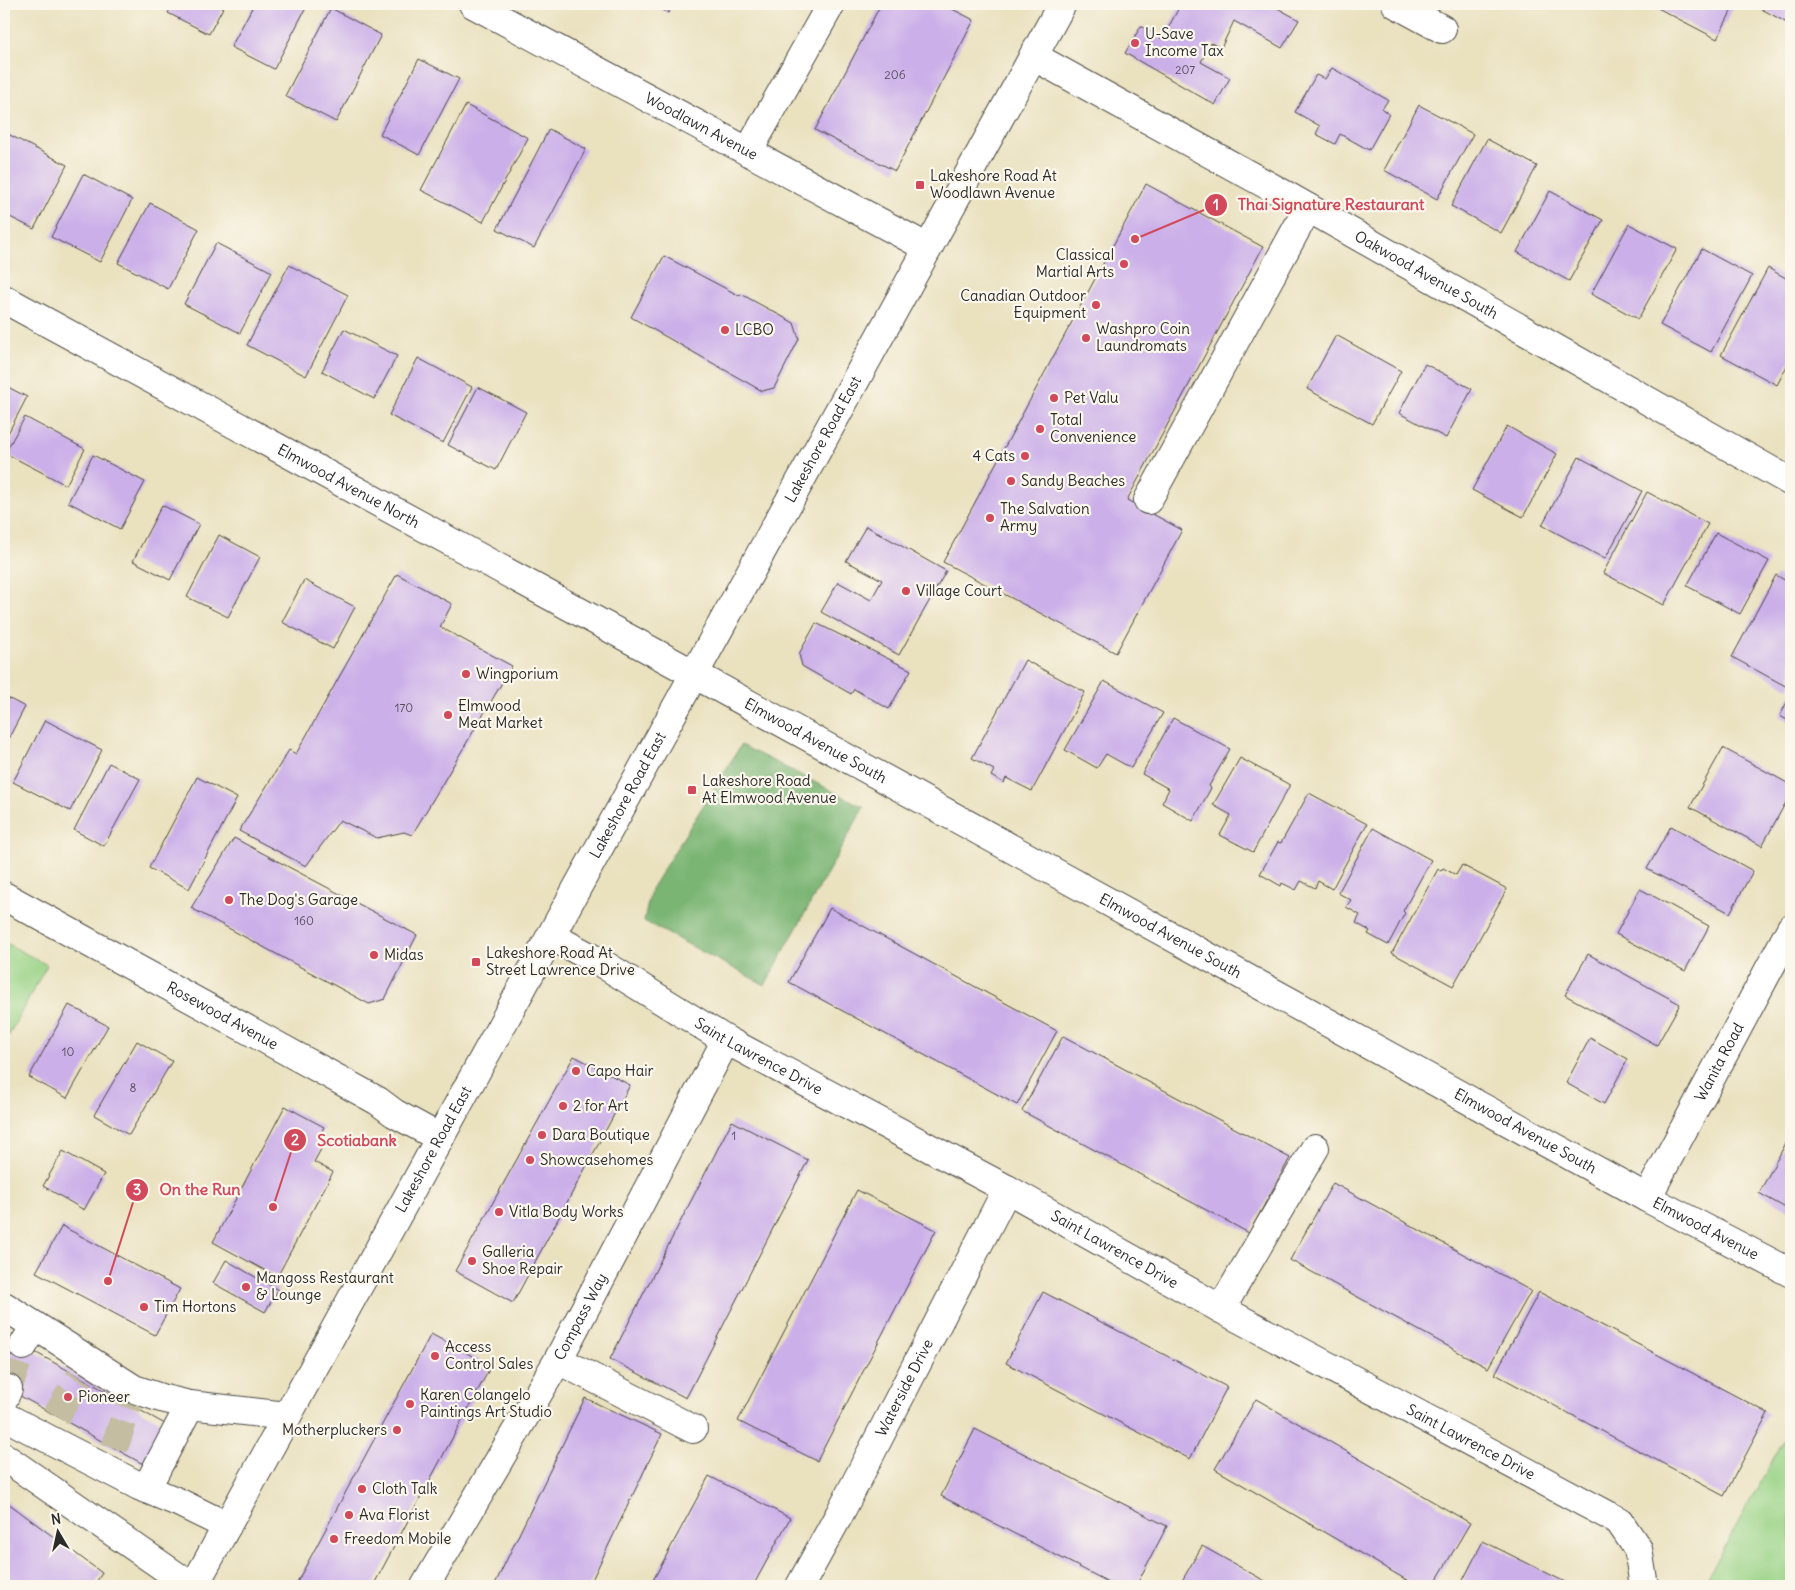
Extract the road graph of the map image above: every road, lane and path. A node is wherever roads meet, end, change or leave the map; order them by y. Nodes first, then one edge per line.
1 (473, 4) edge
2 (831, 4) edge
3 (1062, 4) edge
4 (1396, 4) edge
5 (1442, 29) dead end
6 (1033, 56) junction
7 (748, 152) junction
8 (1308, 208) junction
9 (928, 248) junction
10 (4, 299) edge
11 (1791, 482) edge
12 (1148, 500) dead end
13 (694, 674) junction
14 (4, 896) edge
15 (1791, 928) edge
16 (551, 936) junction
17 (726, 1040) junction
18 (440, 1138) junction
19 (1315, 1148) dead end
20 (1007, 1189) junction
21 (1647, 1198) junction
22 (1791, 1273) edge
23 (4, 1306) edge
24 (1221, 1309) junction
25 (558, 1360) junction
26 (190, 1405) junction
27 (4, 1416) edge
28 (287, 1416) junction
29 (693, 1428) dead end
30 (4, 1457) edge
31 (146, 1488) junction
32 (227, 1526) junction
33 (192, 1586) edge
34 (424, 1586) edge
35 (800, 1586) edge
36 (1644, 1586) edge

1 - 7 street, Woodlawn Avenue
2 - 7 street
3 - 6 street, Lakeshore Road East
4 - 5 street
6 - 8 street, Oakwood Avenue South
6 - 9 street, Lakeshore Road East
7 - 9 street, Woodlawn Avenue
8 - 11 street, Oakwood Avenue South
8 - 12 street
9 - 13 street, Lakeshore Road East
10 - 13 street, Elmwood Avenue North
13 - 16 street, Lakeshore Road East
13 - 21 street, Elmwood Avenue South
14 - 18 street, Rosewood Avenue
15 - 21 street, Wanita Road
16 - 17 street, Saint Lawrence Drive
16 - 18 street, Lakeshore Road East
17 - 20 street, Saint Lawrence Drive
17 - 25 street, Compass Way
18 - 28 street, Lakeshore Road East
19 - 24 street
20 - 24 street, Saint Lawrence Drive
20 - 35 street, Waterside Drive
21 - 22 street, Elmwood Avenue
23 - 26 street
24 - 36 street, Saint Lawrence Drive
25 - 29 street
25 - 34 street, Compass Way
26 - 28 street
26 - 31 street
27 - 31 street
28 - 32 street, Lakeshore Road East
30 - 33 street
31 - 32 street
32 - 33 street, Lakeshore Road East

